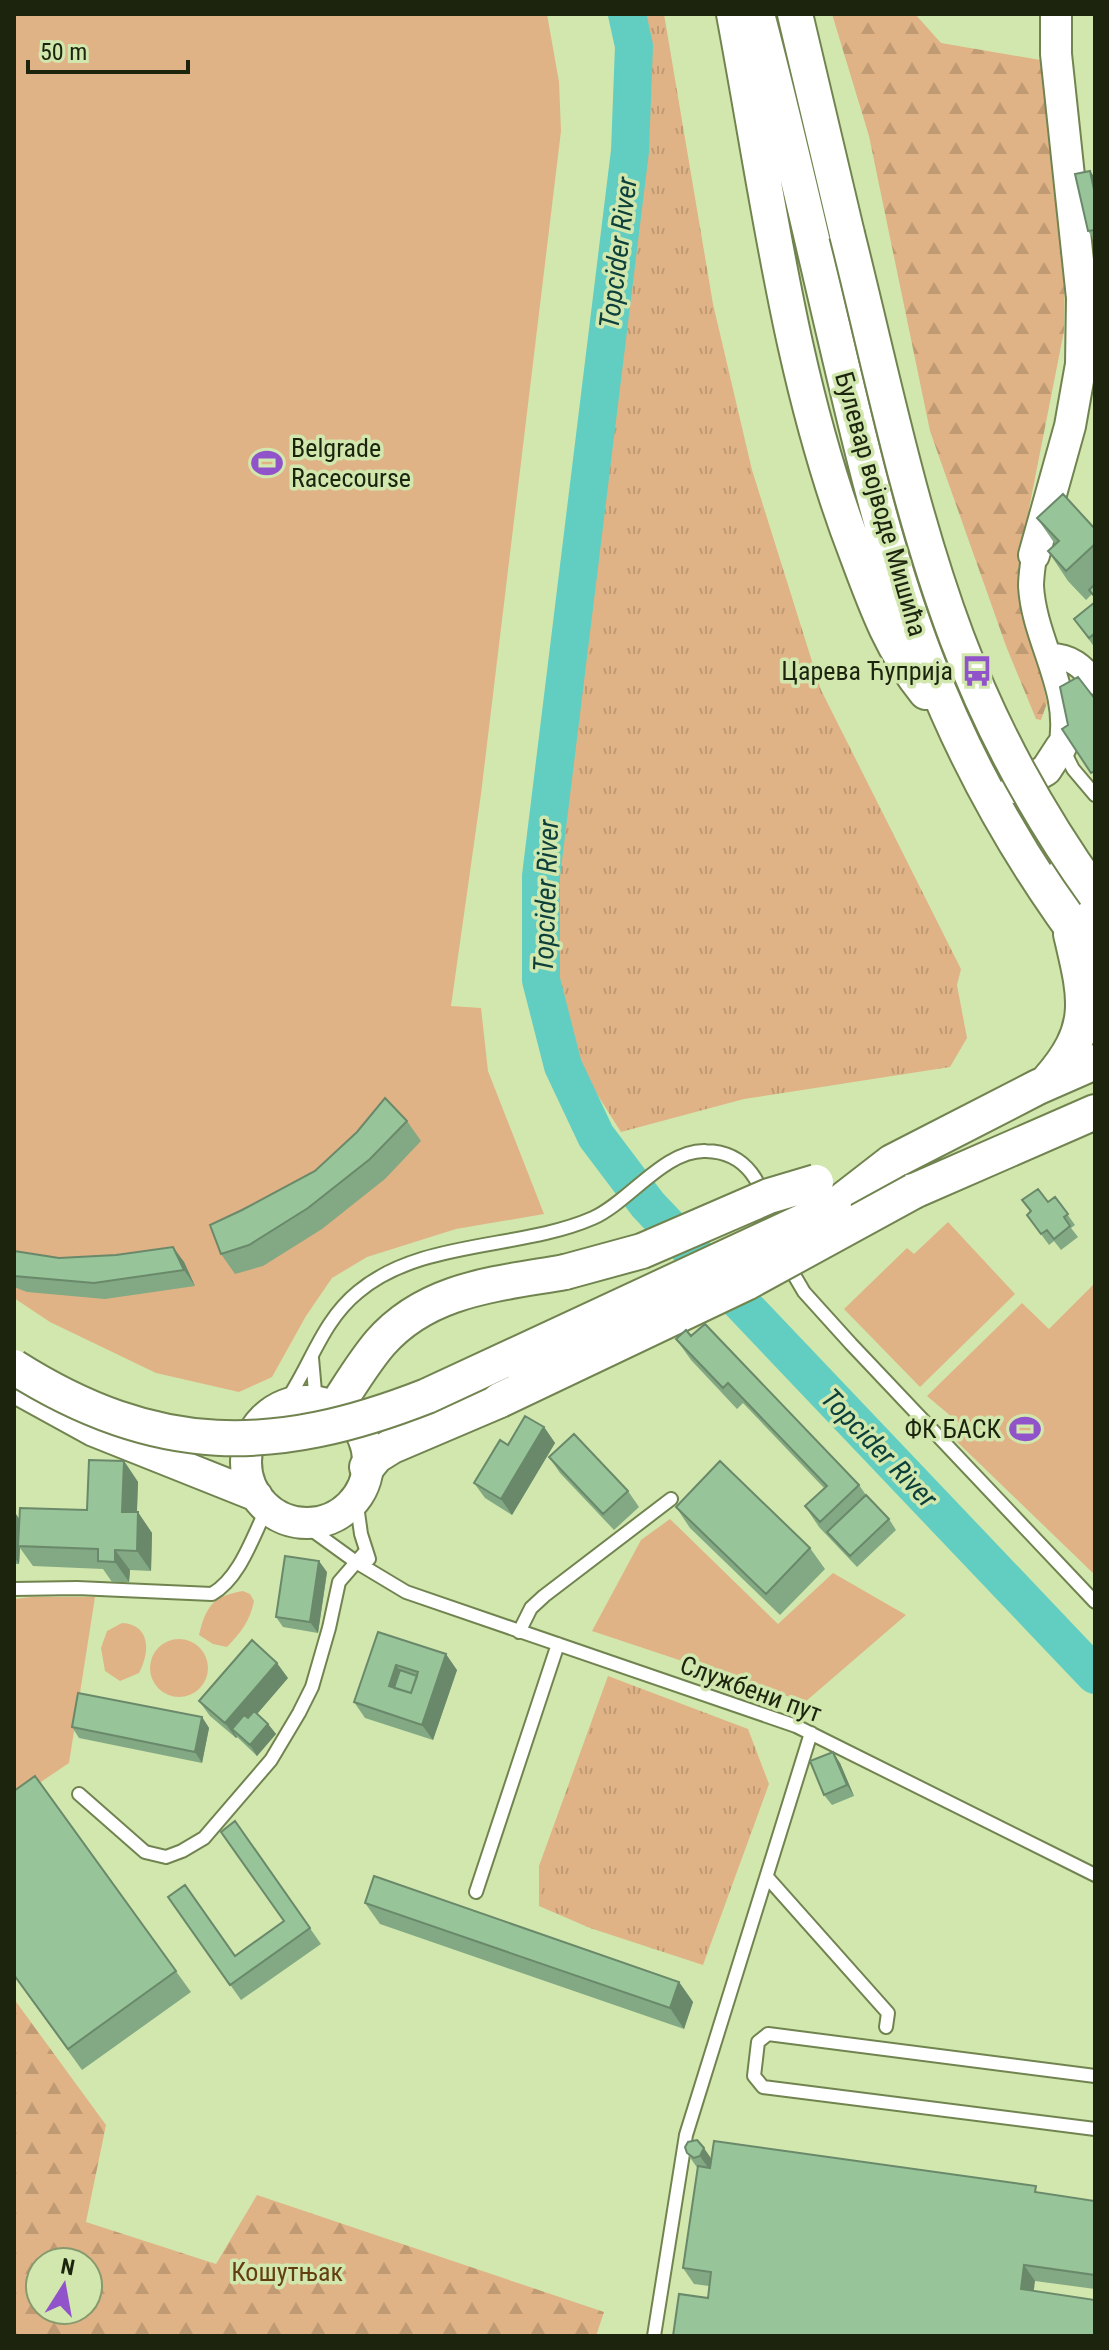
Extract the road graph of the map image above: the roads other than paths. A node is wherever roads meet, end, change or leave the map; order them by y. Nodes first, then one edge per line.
1 (734, 14) edge
2 (757, 14) edge
3 (772, 14) edge
4 (795, 14) edge
5 (1056, 14) edge
6 (1034, 555) joint
7 (1050, 656) junction
8 (1095, 682) edge
9 (954, 726) junction
10 (1061, 747) junction
11 (1007, 774) junction
12 (1095, 795) edge
13 (1095, 894) edge
14 (1082, 922) edge
15 (1095, 959) edge
16 (1095, 1062) edge
17 (1047, 1082) junction
18 (1095, 1112) edge
19 (892, 1162) junction
20 (914, 1191) junction
21 (834, 1207) junction
22 (312, 1354) junction
23 (14, 1367) edge
24 (14, 1387) edge
25 (326, 1406) junction
26 (282, 1407) junction
27 (253, 1435) junction
28 (137, 1449) junction
29 (362, 1483) junction
30 (671, 1499) dead end
31 (262, 1502) junction
32 (302, 1523) junction
33 (365, 1552) junction
34 (356, 1562) junction
35 (378, 1576) junction
36 (14, 1589) edge
37 (1095, 1602) edge
38 (519, 1632) junction
39 (558, 1644) junction
40 (811, 1733) junction
41 (79, 1794) dead end
42 (1095, 1875) edge
43 (767, 1877) junction
44 (476, 1892) dead end
45 (886, 2027) dead end
46 (1095, 2076) edge
47 (1095, 2129) edge
48 (654, 2336) edge

1 - 9 main road
2 - 9 main road, Булевар војводе Мишића
3 - 11 main road
4 - 13 main road, Булевар војводе Мишића, bridge
5 - 6 street
6 - 7 street
7 - 8 street
7 - 10 street
9 - 14 main road, Булевар војводе Мишића
10 - 11 street
10 - 12 lane
11 - 14 main road
14 - 15 main road, Булевар војводе Мишића
14 - 17 main road
16 - 17 main road
17 - 19 main road
18 - 20 main road
19 - 21 main road
19 - 25 main road, bridge
20 - 21 main road, bridge
20 - 29 main road, bridge
21 - 23 main road, bridge
22 - 25 lane
22 - 26 lane
22 - 37 lane
24 - 28 street
25 - 26 street
25 - 29 street
26 - 27 street
27 - 28 street
27 - 31 street
28 - 31 street
29 - 32 street
29 - 33 lane
30 - 38 lane
31 - 32 street
31 - 36 lane
32 - 34 lane, Службени пут
33 - 34 lane
33 - 35 lane
34 - 35 lane, Службени пут
34 - 41 lane
35 - 38 lane, Службени пут
38 - 39 lane, Службени пут
39 - 40 lane, Службени пут
39 - 44 lane
40 - 42 lane, Службени пут
40 - 43 lane
43 - 45 lane
43 - 48 lane
46 - 47 lane

